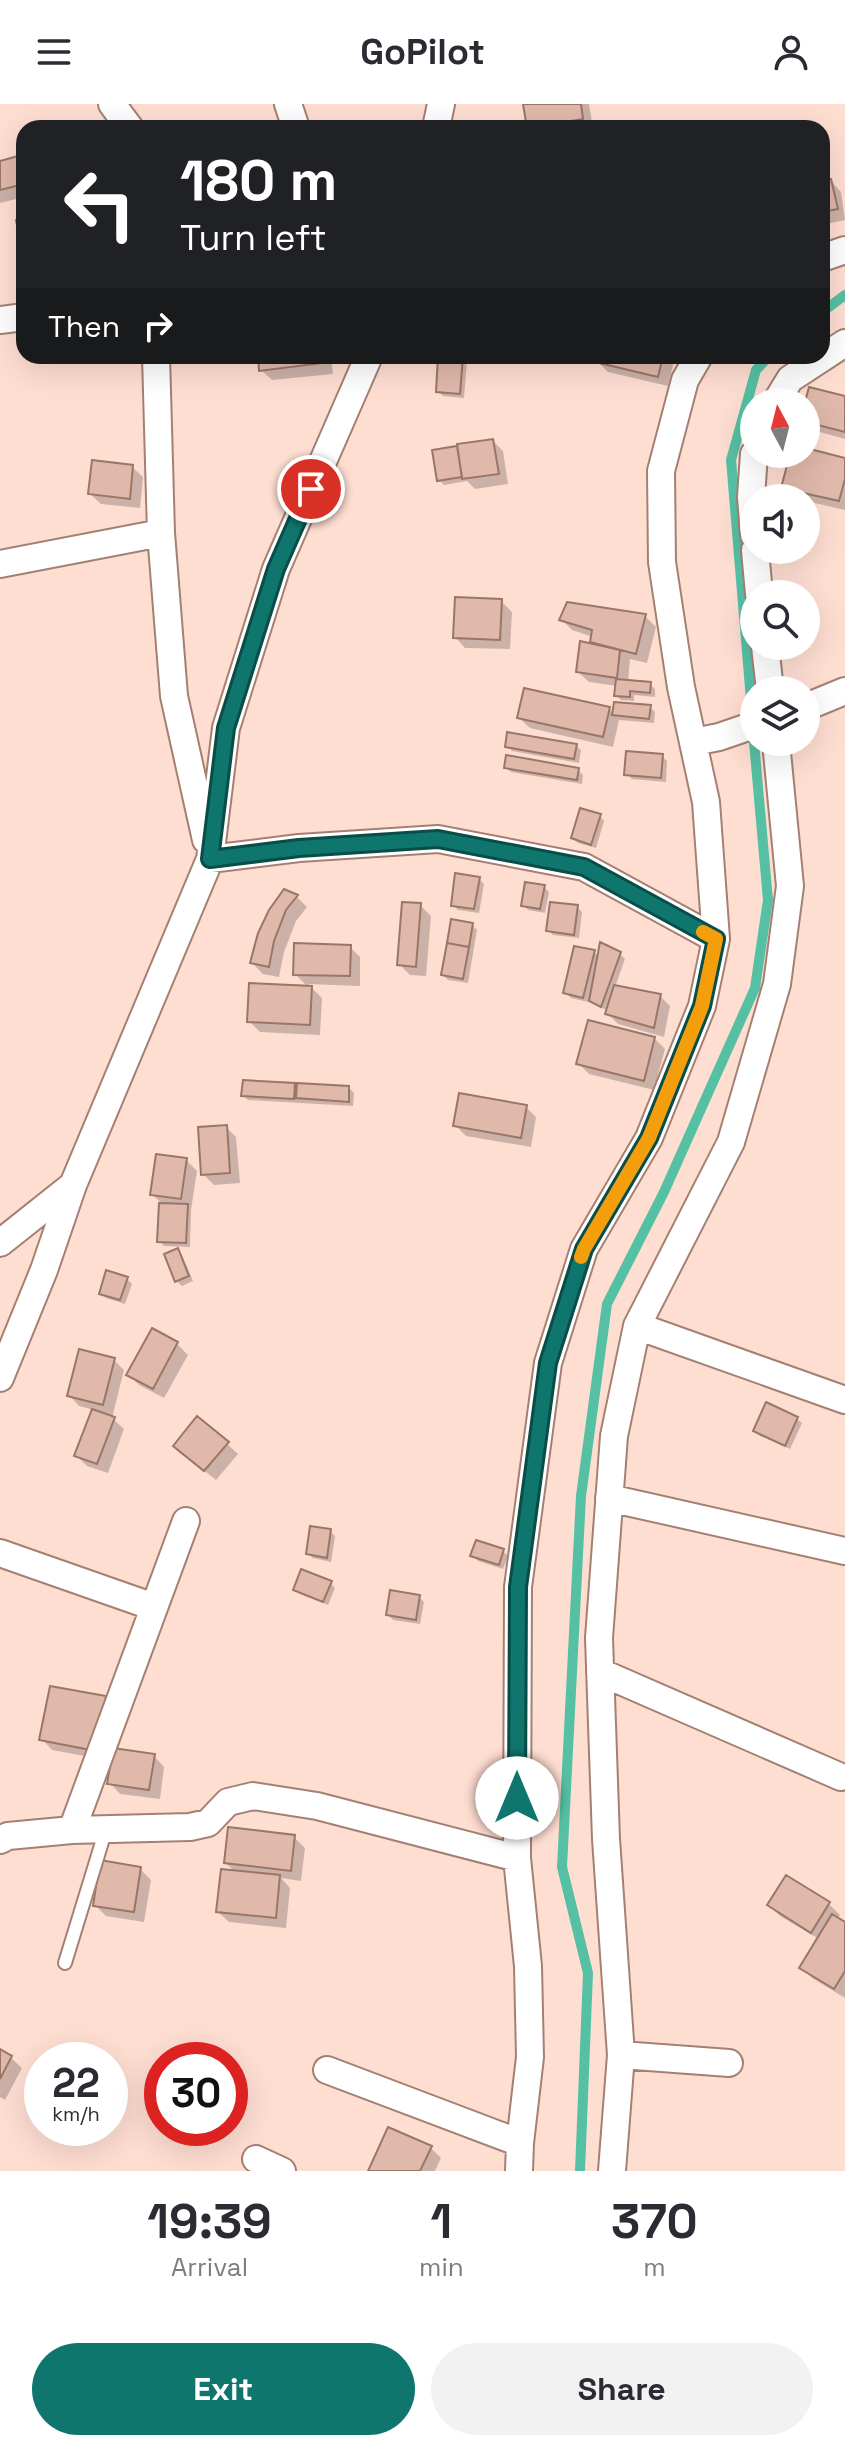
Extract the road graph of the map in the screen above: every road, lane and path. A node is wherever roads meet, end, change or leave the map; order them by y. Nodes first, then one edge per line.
1 (156, 364) edge
2 (366, 364) edge
3 (694, 364) edge
4 (813, 364) edge
5 (785, 388) edge
6 (161, 533) junction
7 (0, 564) edge
8 (845, 691) edge
9 (820, 701) edge
10 (740, 729) edge
11 (706, 739) junction
12 (777, 756) edge
13 (210, 859) junction
14 (716, 939) junction
15 (73, 1185) junction
16 (0, 1243) edge
17 (637, 1326) junction
18 (0, 1378) edge
19 (845, 1400) edge
20 (609, 1498) junction
21 (186, 1521) dead end
22 (845, 1551) edge
23 (0, 1553) edge
24 (154, 1607) junction
25 (600, 1672) junction
26 (841, 1777) dead end
27 (106, 1829) junction
28 (72, 1830) junction
29 (0, 1840) edge
30 (517, 1858) junction
31 (65, 1963) dead end
32 (621, 2055) junction
33 (729, 2063) dead end
34 (327, 2070) dead end
35 (520, 2143) junction
36 (256, 2159) dead end
37 (282, 2171) edge
38 (519, 2171) edge
39 (612, 2171) edge

1 - 6 street
2 - 13 street
3 - 11 street
4 - 5 street
6 - 7 street
6 - 13 street
8 - 9 street
10 - 11 street
11 - 14 street
12 - 17 street
13 - 14 street
13 - 15 street
14 - 30 street
15 - 16 street
15 - 18 street
17 - 19 street
17 - 20 street
20 - 22 street
20 - 25 street
21 - 24 street
23 - 24 street
24 - 28 street
25 - 26 street
25 - 32 street
27 - 28 street
27 - 30 street
27 - 31 lane
28 - 29 street
30 - 35 street
32 - 33 street
32 - 39 street
34 - 35 street
35 - 38 street
36 - 37 street

